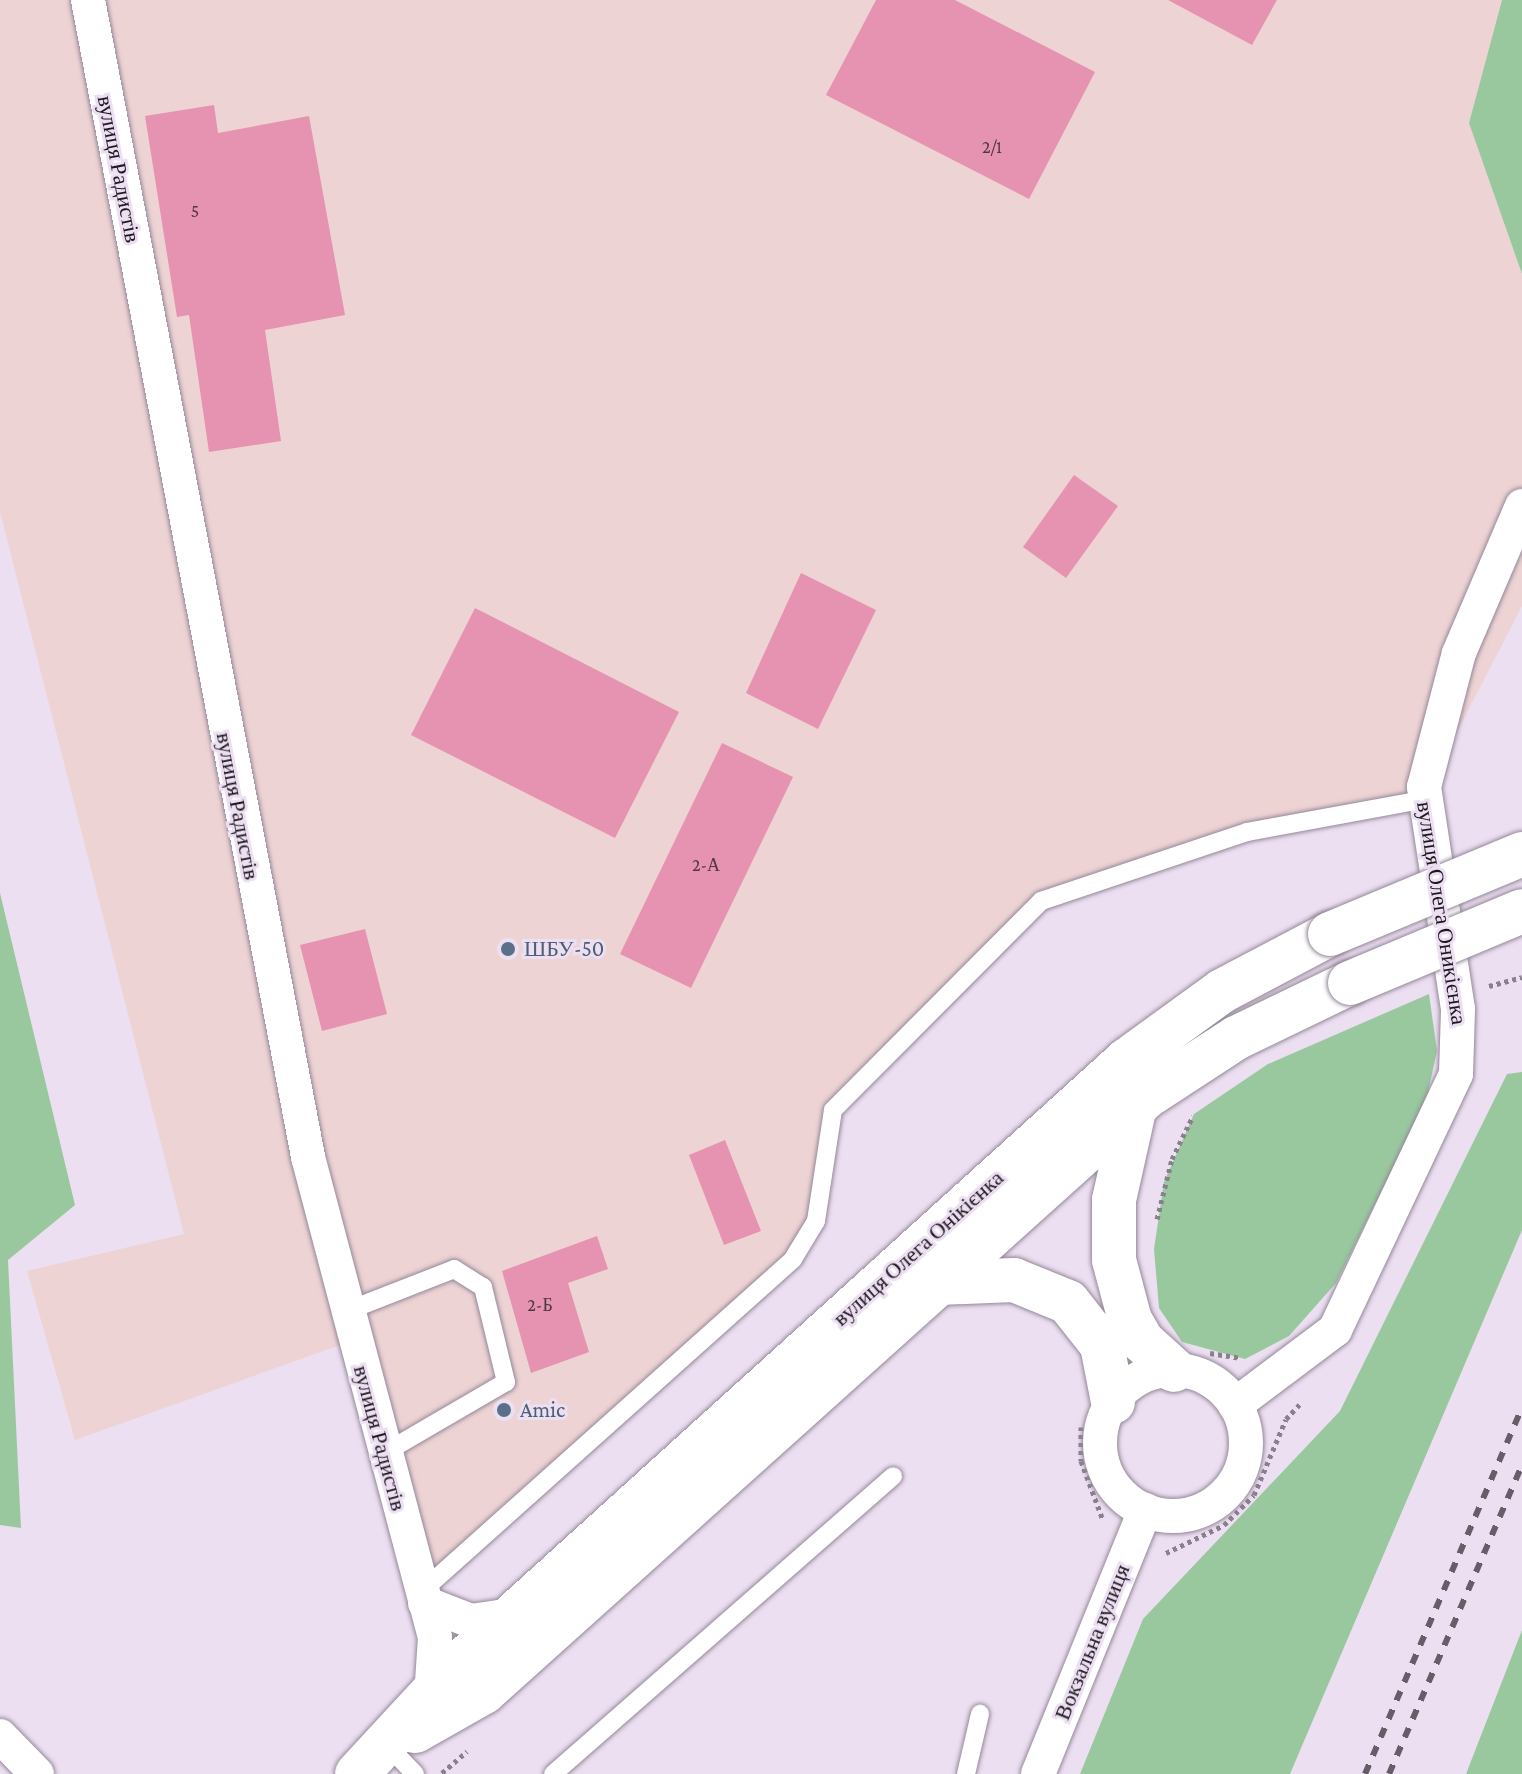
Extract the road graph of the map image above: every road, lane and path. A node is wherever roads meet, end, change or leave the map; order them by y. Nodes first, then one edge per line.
1 (88, 0) edge
2 (1522, 506) edge
3 (1422, 800) junction
4 (1522, 854) edge
5 (1522, 911) edge
6 (1522, 977) edge
7 (1482, 988) dead end
8 (1203, 1103) dead end
9 (1135, 1106) junction
10 (1155, 1235) dead end
11 (938, 1283) junction
12 (347, 1311) junction
13 (1245, 1359) dead end
14 (1186, 1360) junction
15 (1113, 1402) junction
16 (1235, 1405) junction
17 (384, 1453) junction
18 (893, 1476) dead end
19 (1145, 1510) junction
20 (423, 1598) junction
21 (512, 1615) junction
22 (431, 1697) junction
23 (980, 1714) dead end
24 (0, 1736) edge
25 (387, 1765) edge
26 (37, 1774) edge
27 (553, 1774) edge
28 (966, 1774) edge
29 (1038, 1774) edge

1 - 12 street, вулиця Радистів
2 - 3 street, вулиця Олега Оникієнка
3 - 16 street, вулиця Олега Оникієнка
3 - 20 lane
4 - 21 main road, вулиця Олега Онікієнка, bridge
5 - 9 main road, вулиця Олега Онікієнка, bridge
6 - 7 path
8 - 10 path
9 - 11 main road, вулиця Олега Онікієнка
9 - 14 main road
11 - 15 main road
11 - 25 main road, вулиця Олега Онікієнка
12 - 17 street, вулиця Радистів
12 - 17 lane
13 - 14 path
14 - 15 street
14 - 16 street
15 - 19 street
16 - 19 street
17 - 20 street, вулиця Радистів
18 - 27 lane
19 - 29 street, Вокзальна вулиця
20 - 21 street
20 - 22 street, вулиця Радистів
21 - 22 main road, вулиця Олега Онікієнка
22 - 25 main road, вулиця Олега Онікієнка
23 - 28 lane
24 - 26 street

